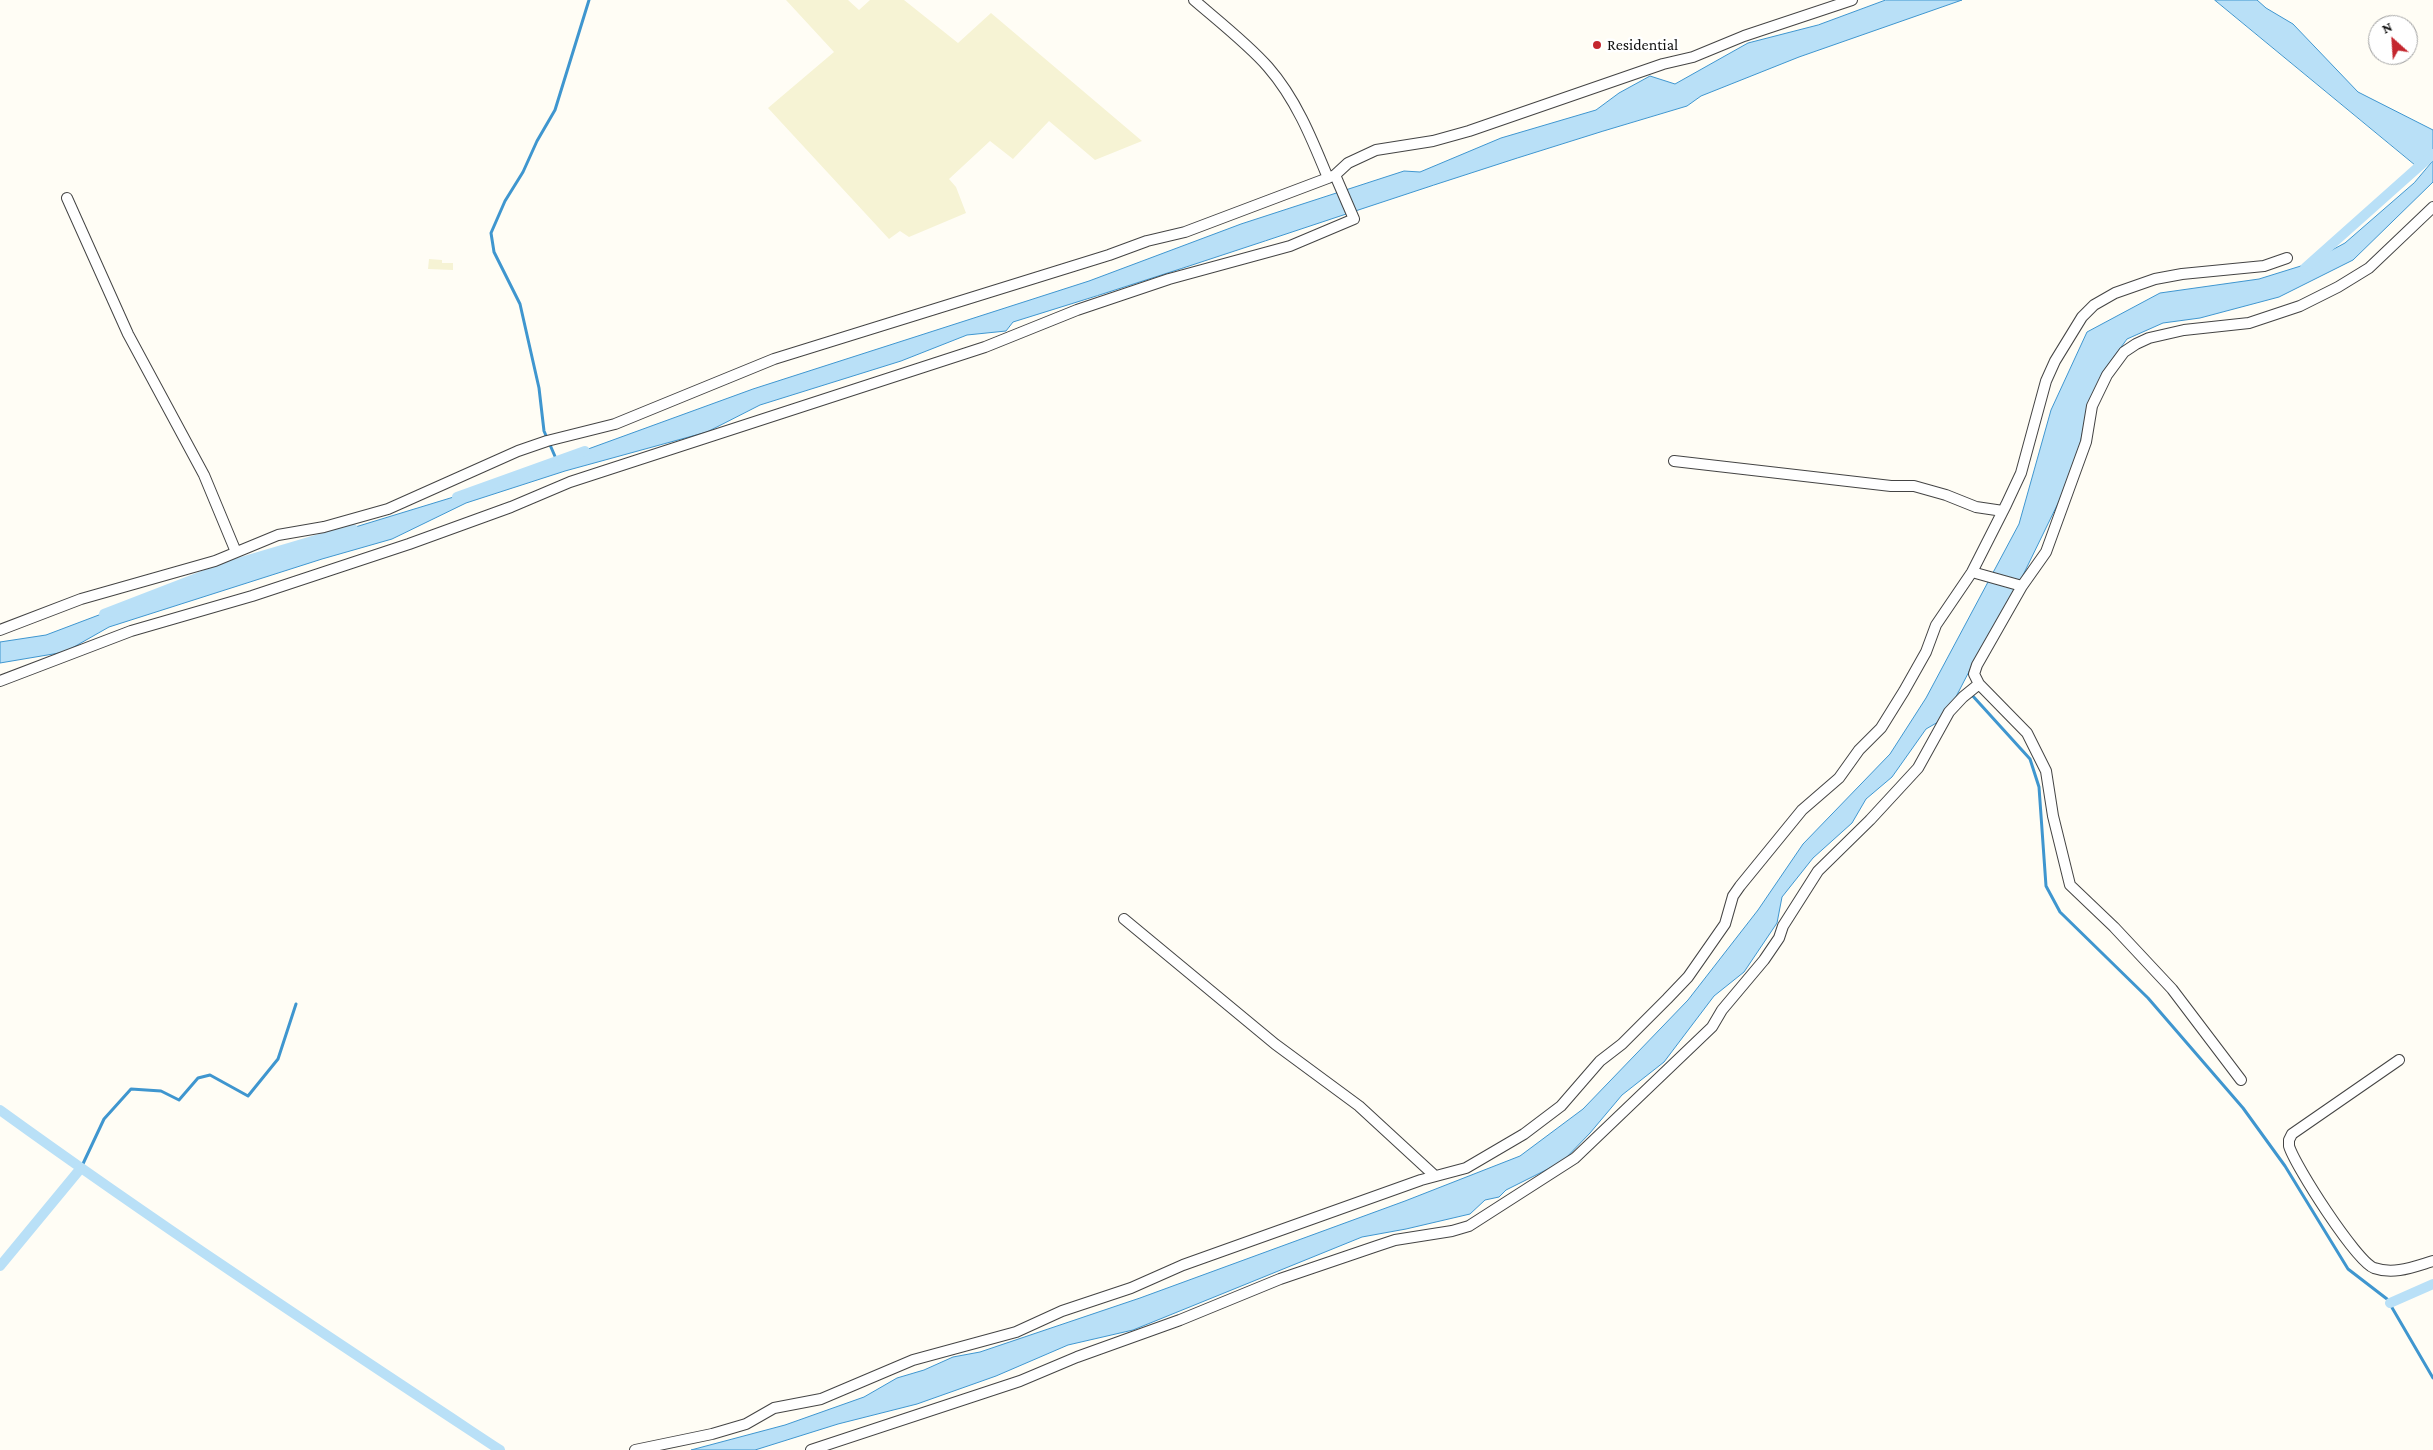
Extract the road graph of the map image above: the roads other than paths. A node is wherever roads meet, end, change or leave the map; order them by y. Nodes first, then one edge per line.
1 (1194, 0) edge
2 (1852, 0) edge
3 (1334, 179) junction
4 (67, 198) dead end
5 (2433, 206) edge
6 (2288, 258) dead end
7 (1674, 461) dead end
8 (2001, 514) junction
9 (236, 552) junction
10 (1972, 572) junction
11 (2022, 586) junction
12 (0, 630) edge
13 (0, 681) edge
14 (1978, 685) junction
15 (1124, 919) dead end
16 (2399, 1060) dead end
17 (2242, 1080) dead end
18 (1435, 1176) junction
19 (2433, 1261) edge
20 (635, 1450) edge
21 (810, 1450) edge

1 - 3 street
2 - 3 street
3 - 9 street
3 - 13 street
4 - 9 street
5 - 11 street
6 - 8 street
7 - 8 street
8 - 10 street
9 - 12 street
10 - 11 street
10 - 18 street
11 - 14 street
14 - 17 street
14 - 21 street
15 - 18 street
16 - 19 street
18 - 20 street

